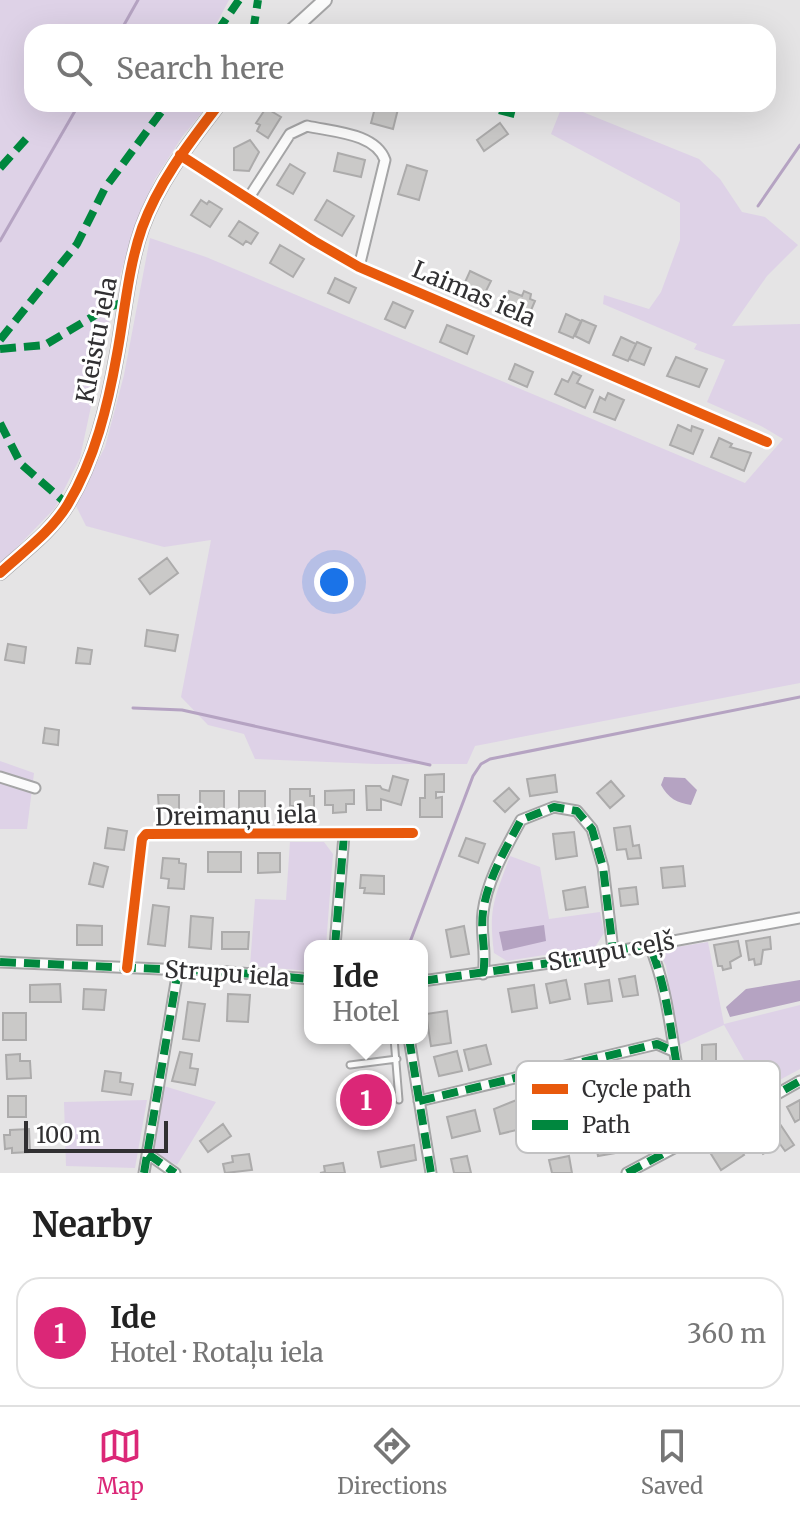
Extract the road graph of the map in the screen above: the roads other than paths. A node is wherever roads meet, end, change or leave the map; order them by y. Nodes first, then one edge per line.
1 (325, 0) edge
2 (299, 24) edge
3 (213, 112) edge
4 (180, 155) junction
5 (248, 199) junction
6 (359, 267) junction
7 (767, 442) dead end
8 (0, 573) edge
9 (0, 777) edge
10 (35, 788) dead end
11 (413, 833) dead end
12 (344, 835) junction
13 (800, 918) edge
14 (335, 940) edge
15 (649, 944) junction
16 (613, 950) junction
17 (0, 962) edge
18 (127, 968) junction
19 (178, 970) junction
20 (483, 974) junction
21 (304, 979) edge
22 (428, 980) edge
23 (395, 1044) edge
24 (410, 1044) edge
25 (673, 1051) junction
26 (397, 1058) junction
27 (586, 1061) edge
28 (676, 1061) edge
29 (350, 1065) dead end
30 (516, 1078) edge
31 (800, 1081) edge
32 (780, 1092) edge
33 (399, 1100) dead end
34 (419, 1101) junction
35 (665, 1153) edge
36 (148, 1154) junction
37 (144, 1173) edge
38 (175, 1173) edge
39 (431, 1173) edge
40 (627, 1173) edge

1 - 2 street
3 - 4 street, Kleistu iela
4 - 5 street, Laimas iela
4 - 8 street, Kleistu iela
5 - 6 street, Laimas iela
5 - 6 street
6 - 7 street, Laimas iela
9 - 10 street
11 - 12 street, Dreimaņu iela
12 - 14 street, Dreimaņu iela
12 - 18 street, Dreimaņu iela
13 - 15 street, Strupu ceļš
15 - 16 street, Strupu ceļš
15 - 25 street
16 - 20 street, Strupu ceļš
16 - 20 street
17 - 18 street, Strupu iela
18 - 19 street, Strupu iela
19 - 21 street, Strupu iela
19 - 36 street
20 - 22 street, Strupu ceļš
23 - 26 lane
24 - 34 street
25 - 27 street
25 - 28 street
26 - 29 lane
26 - 33 lane
30 - 34 street
31 - 32 street
34 - 39 street
35 - 40 street
36 - 37 street
36 - 38 street

